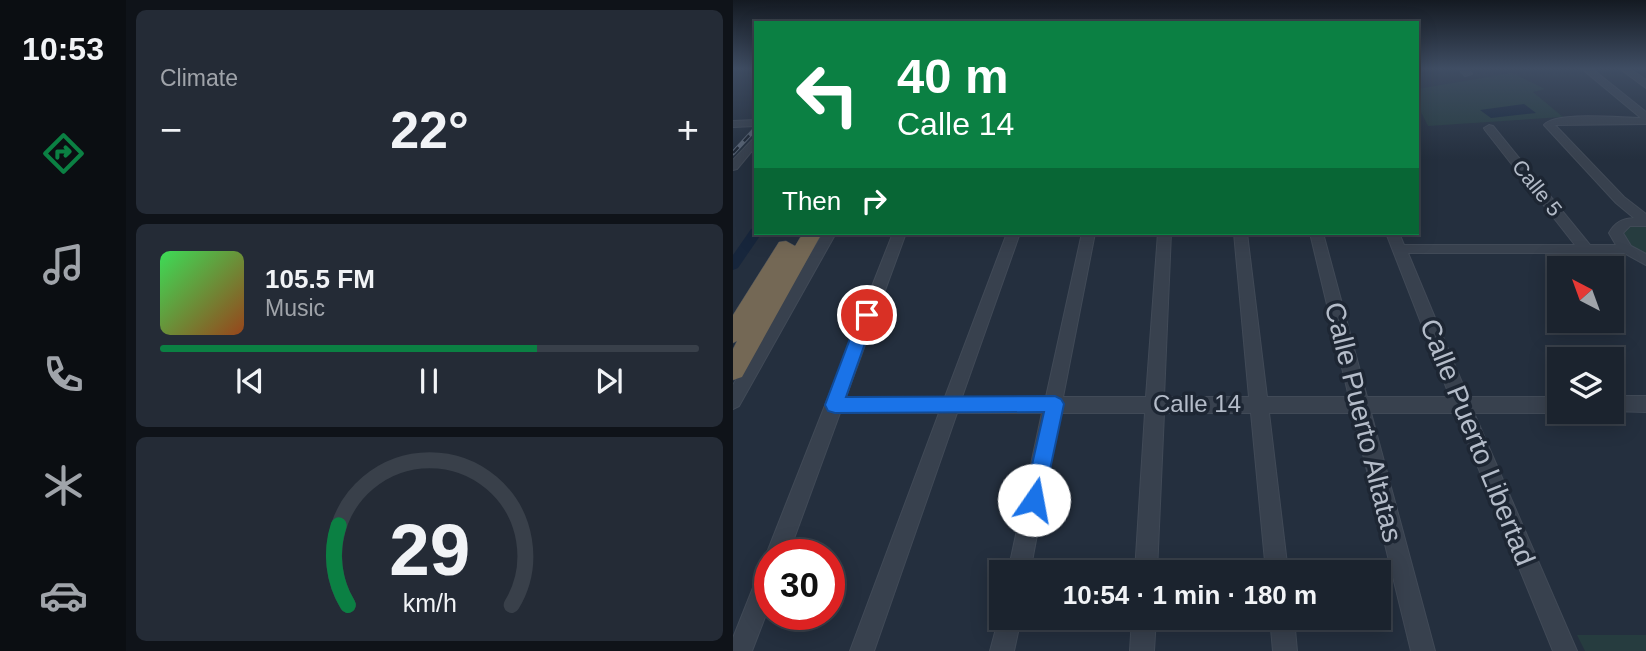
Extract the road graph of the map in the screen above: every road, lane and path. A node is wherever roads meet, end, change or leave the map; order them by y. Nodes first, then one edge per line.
1 (1621, 98) edge
2 (1646, 119) edge
3 (754, 123) edge
4 (733, 124) edge
5 (1489, 128) dead end
6 (754, 141) edge
7 (733, 167) edge
8 (1641, 222) edge
9 (794, 235) edge
10 (811, 235) edge
11 (828, 235) edge
12 (898, 235) edge
13 (1012, 235) edge
14 (1088, 235) edge
15 (1164, 235) edge
16 (1240, 235) edge
17 (1316, 235) edge
18 (1397, 241) edge
19 (1585, 248) junction
20 (1626, 248) junction
21 (1646, 260) edge
22 (733, 334) edge
23 (733, 370) edge
24 (733, 401) edge
25 (952, 404) junction
26 (1055, 404) junction
27 (1154, 404) junction
28 (1259, 404) junction
29 (1358, 404) junction
30 (1624, 404) edge
31 (1646, 404) edge
32 (835, 405) junction
33 (1462, 405) junction
34 (1547, 405) edge
35 (783, 539) edge
36 (1022, 560) edge
37 (1147, 560) edge
38 (1276, 560) edge
39 (754, 615) edge
40 (1006, 630) edge
41 (1143, 630) edge
42 (1283, 630) edge
43 (740, 651) edge
44 (862, 651) edge
45 (1002, 651) edge
46 (1142, 651) edge
47 (1285, 651) edge
48 (1423, 651) edge
49 (1565, 651) edge

1 - 2 street
2 - 8 street
3 - 4 street
5 - 19 street, Calle 5
6 - 7 street
8 - 20 street
9 - 22 highway
10 - 23 highway
11 - 24 street
12 - 32 street
13 - 25 street
14 - 26 street
15 - 27 street
16 - 28 street
17 - 29 street, Calle Puerto Altatas
18 - 19 street
18 - 33 street, Calle Puerto Libertad
19 - 20 street
20 - 21 street
25 - 26 street, Calle 14
25 - 32 street, Calle 14
25 - 44 street
26 - 27 street, Calle 14
26 - 36 street
27 - 28 street, Calle 14
27 - 37 street
28 - 29 street, Calle 14
28 - 38 street
29 - 33 street, Calle 14
29 - 48 street, Calle Puerto Altatas
30 - 31 street
32 - 35 street
33 - 34 street, Calle 14
33 - 49 street, Calle Puerto Libertad
39 - 43 street
40 - 45 street
41 - 46 street
42 - 47 street

